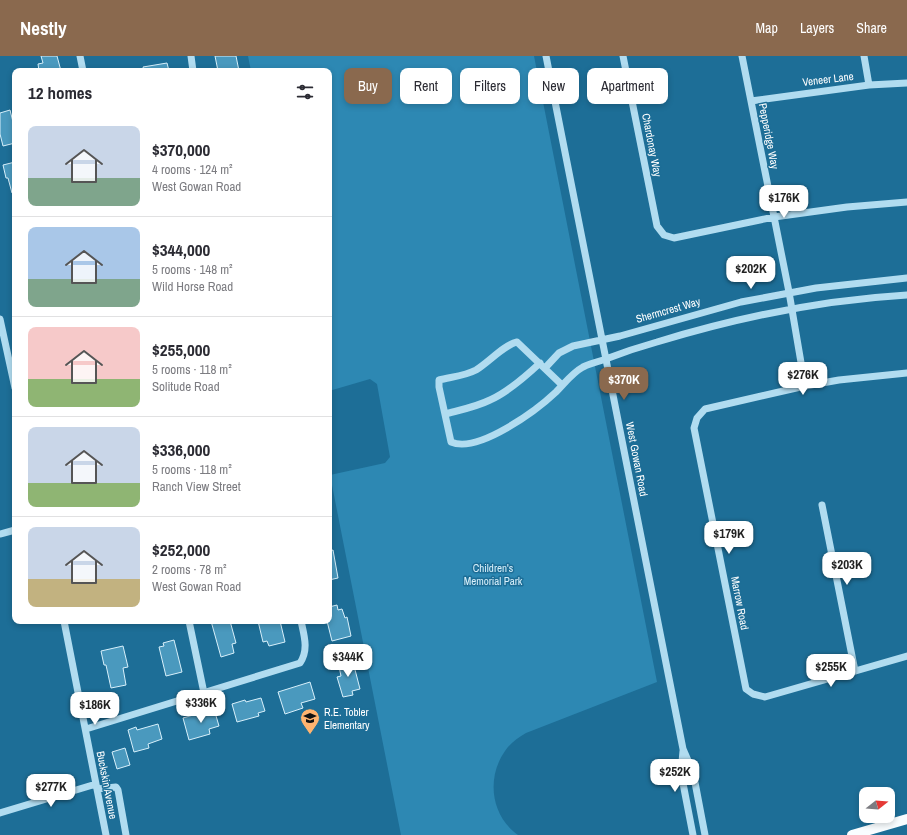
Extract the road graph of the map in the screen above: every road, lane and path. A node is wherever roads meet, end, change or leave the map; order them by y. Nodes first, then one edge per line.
1 (80, 56) edge
2 (190, 56) edge
3 (546, 56) edge
4 (623, 56) edge
5 (742, 56) edge
6 (864, 56) edge
7 (82, 68) edge
8 (192, 68) edge
9 (907, 83) edge
10 (869, 85) junction
11 (751, 100) junction
12 (907, 202) edge
13 (774, 217) junction
14 (907, 278) edge
15 (789, 292) junction
16 (907, 295) edge
17 (792, 309) junction
18 (0, 318) edge
19 (602, 340) junction
20 (605, 359) junction
21 (542, 366) junction
22 (907, 373) edge
23 (12, 374) edge
24 (562, 385) junction
25 (805, 386) junction
26 (445, 414) junction
27 (822, 504) dead end
28 (12, 531) edge
29 (0, 534) edge
30 (65, 624) edge
31 (190, 624) edge
32 (302, 624) edge
33 (907, 656) edge
34 (855, 671) junction
35 (204, 693) junction
36 (86, 728) junction
37 (683, 749) junction
38 (96, 787) junction
39 (0, 813) edge
40 (907, 819) edge
41 (106, 835) edge
42 (126, 835) edge
43 (693, 835) edge
44 (705, 835) edge
45 (852, 835) edge

1 - 7 street
2 - 8 street
3 - 19 street, West Gowan Road
4 - 13 street, Chardonay Way
5 - 11 street, Pepperidge Way
6 - 10 street
9 - 10 street, Veneer Lane
10 - 11 street, Veneer Lane
11 - 13 street, Pepperidge Way
12 - 13 street
13 - 15 street, Pepperidge Way
14 - 15 street, Shermcrest Way
15 - 17 street, Pepperidge Way
15 - 19 street, Shermcrest Way
16 - 17 street
17 - 20 street
17 - 25 street, Pepperidge Way
18 - 23 street
19 - 20 street, West Gowan Road
19 - 21 street, Shermcrest Way
20 - 24 street
20 - 37 street, West Gowan Road
21 - 24 street
21 - 26 street, Shermcrest Way
21 - 26 street
22 - 25 street
24 - 26 street
25 - 34 street, Marrow Road
27 - 34 street
28 - 29 street
30 - 36 street, Buckskin Avenue
31 - 35 street
32 - 35 street
33 - 34 street
35 - 36 street
36 - 38 street, Buckskin Avenue
37 - 43 street, West Gowan Road
37 - 44 street, West Gowan Road
38 - 39 street
38 - 41 street, Buckskin Avenue
38 - 42 street
40 - 45 main road

